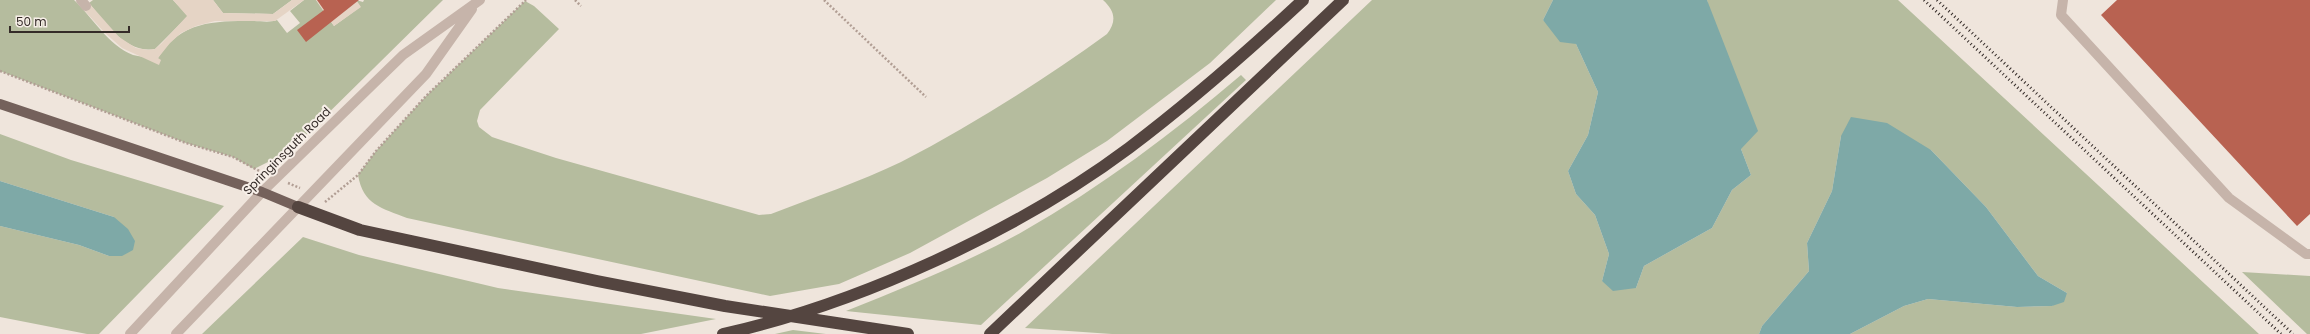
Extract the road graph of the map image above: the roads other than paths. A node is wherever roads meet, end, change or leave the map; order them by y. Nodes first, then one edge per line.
1 (1303, 0) edge
2 (1343, 0) edge
3 (2063, 0) edge
4 (478, 1) edge
5 (0, 104) edge
6 (262, 192) junction
7 (298, 207) junction
8 (2310, 254) edge
9 (130, 334) edge
10 (176, 334) edge
11 (723, 334) edge
12 (908, 334) edge
13 (990, 334) edge

1 - 11 highway
2 - 13 highway
3 - 8 street
4 - 6 street, Springinsguth Road
4 - 7 street, Springinsguth Road
5 - 6 main road
6 - 7 main road
6 - 9 street, Springinsguth Road
7 - 10 street, Springinsguth Road
7 - 12 highway

